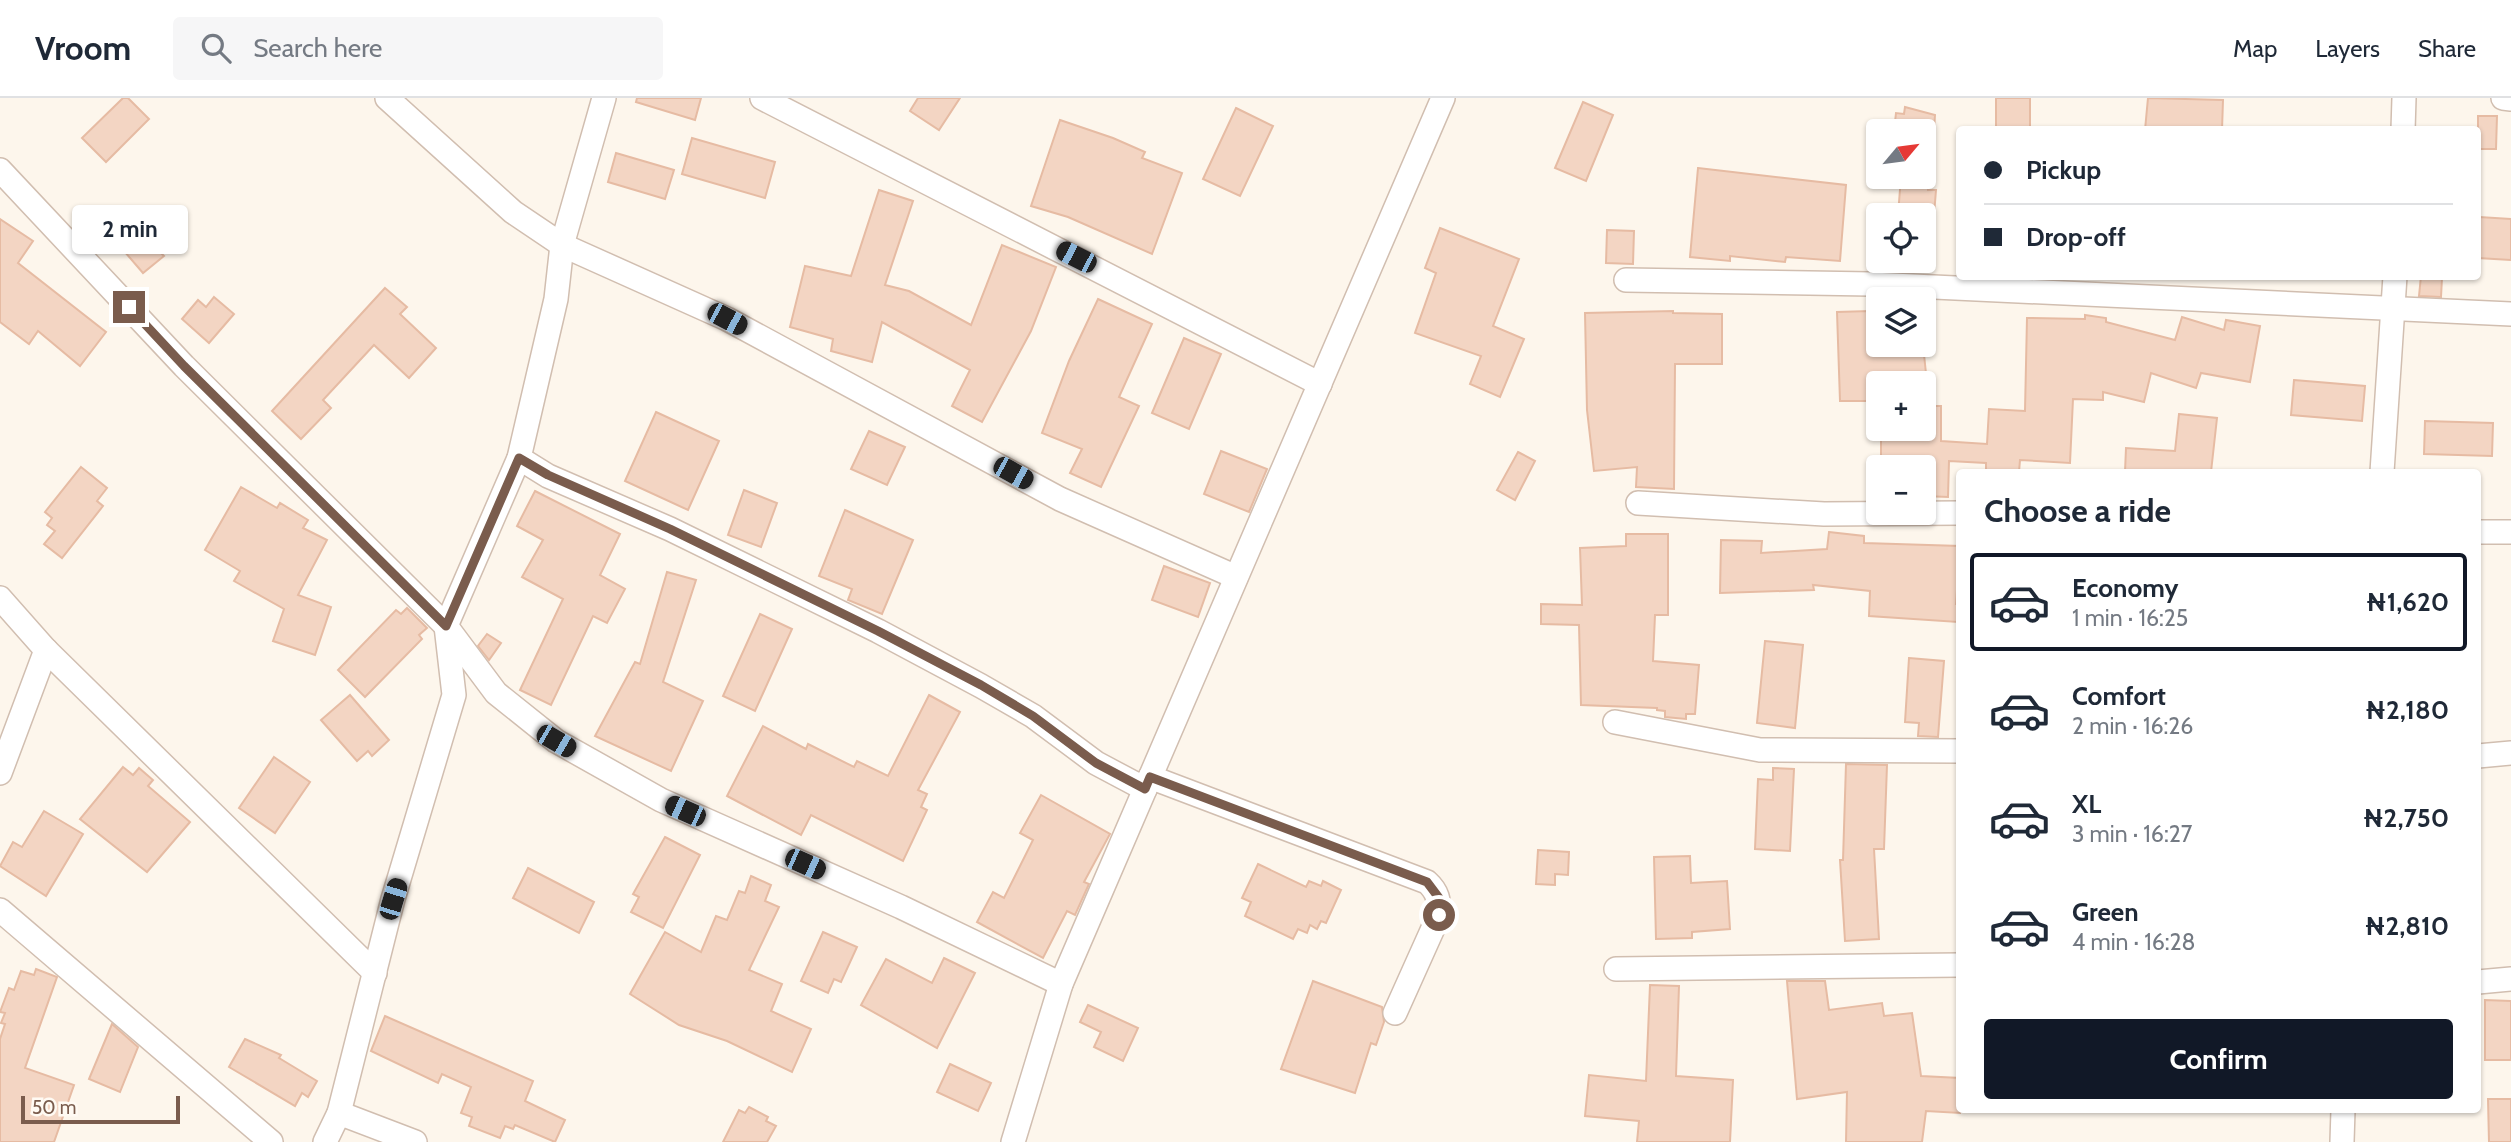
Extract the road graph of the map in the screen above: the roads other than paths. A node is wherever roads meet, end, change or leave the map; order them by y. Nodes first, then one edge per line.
1 (387, 98) edge
2 (604, 98) edge
3 (762, 98) edge
4 (1443, 98) edge
5 (2404, 98) edge
6 (2503, 98) edge
7 (2511, 99) edge
8 (2403, 126) edge
9 (0, 170) edge
10 (562, 246) junction
11 (2395, 280) edge
12 (1626, 281) dead end
13 (2394, 310) junction
14 (2511, 314) edge
15 (1320, 384) junction
16 (519, 458) junction
17 (2382, 469) edge
18 (1638, 503) dead end
19 (1956, 513) edge
20 (2511, 531) edge
21 (2481, 533) edge
22 (1236, 577) junction
23 (0, 598) edge
24 (446, 626) junction
25 (46, 650) junction
26 (1615, 722) dead end
27 (1956, 751) edge
28 (2511, 753) edge
29 (2481, 756) edge
30 (0, 773) edge
31 (1147, 783) junction
32 (0, 910) edge
33 (1956, 965) edge
34 (1616, 969) dead end
35 (375, 973) junction
36 (2511, 979) edge
37 (2481, 982) edge
38 (1061, 984) junction
39 (1395, 1013) dead end
40 (339, 1113) junction
41 (2343, 1113) edge
42 (271, 1142) edge
43 (325, 1142) edge
44 (415, 1142) edge
45 (1013, 1142) edge
46 (2342, 1142) edge

1 - 10 street
2 - 10 street
3 - 15 street
4 - 15 street
5 - 8 street
6 - 7 street
9 - 24 street
10 - 16 street
10 - 22 street
11 - 13 street
12 - 13 street
13 - 14 street
13 - 17 street
15 - 22 street
16 - 24 street
16 - 31 street
18 - 19 street
20 - 21 street
22 - 31 street
23 - 25 street
24 - 35 street
24 - 38 street
25 - 30 street
25 - 35 street
26 - 27 street
28 - 29 street
31 - 38 street
31 - 39 street
32 - 42 street
33 - 34 street
35 - 40 street
36 - 37 street
38 - 45 street
40 - 43 street
40 - 44 street
41 - 46 street

